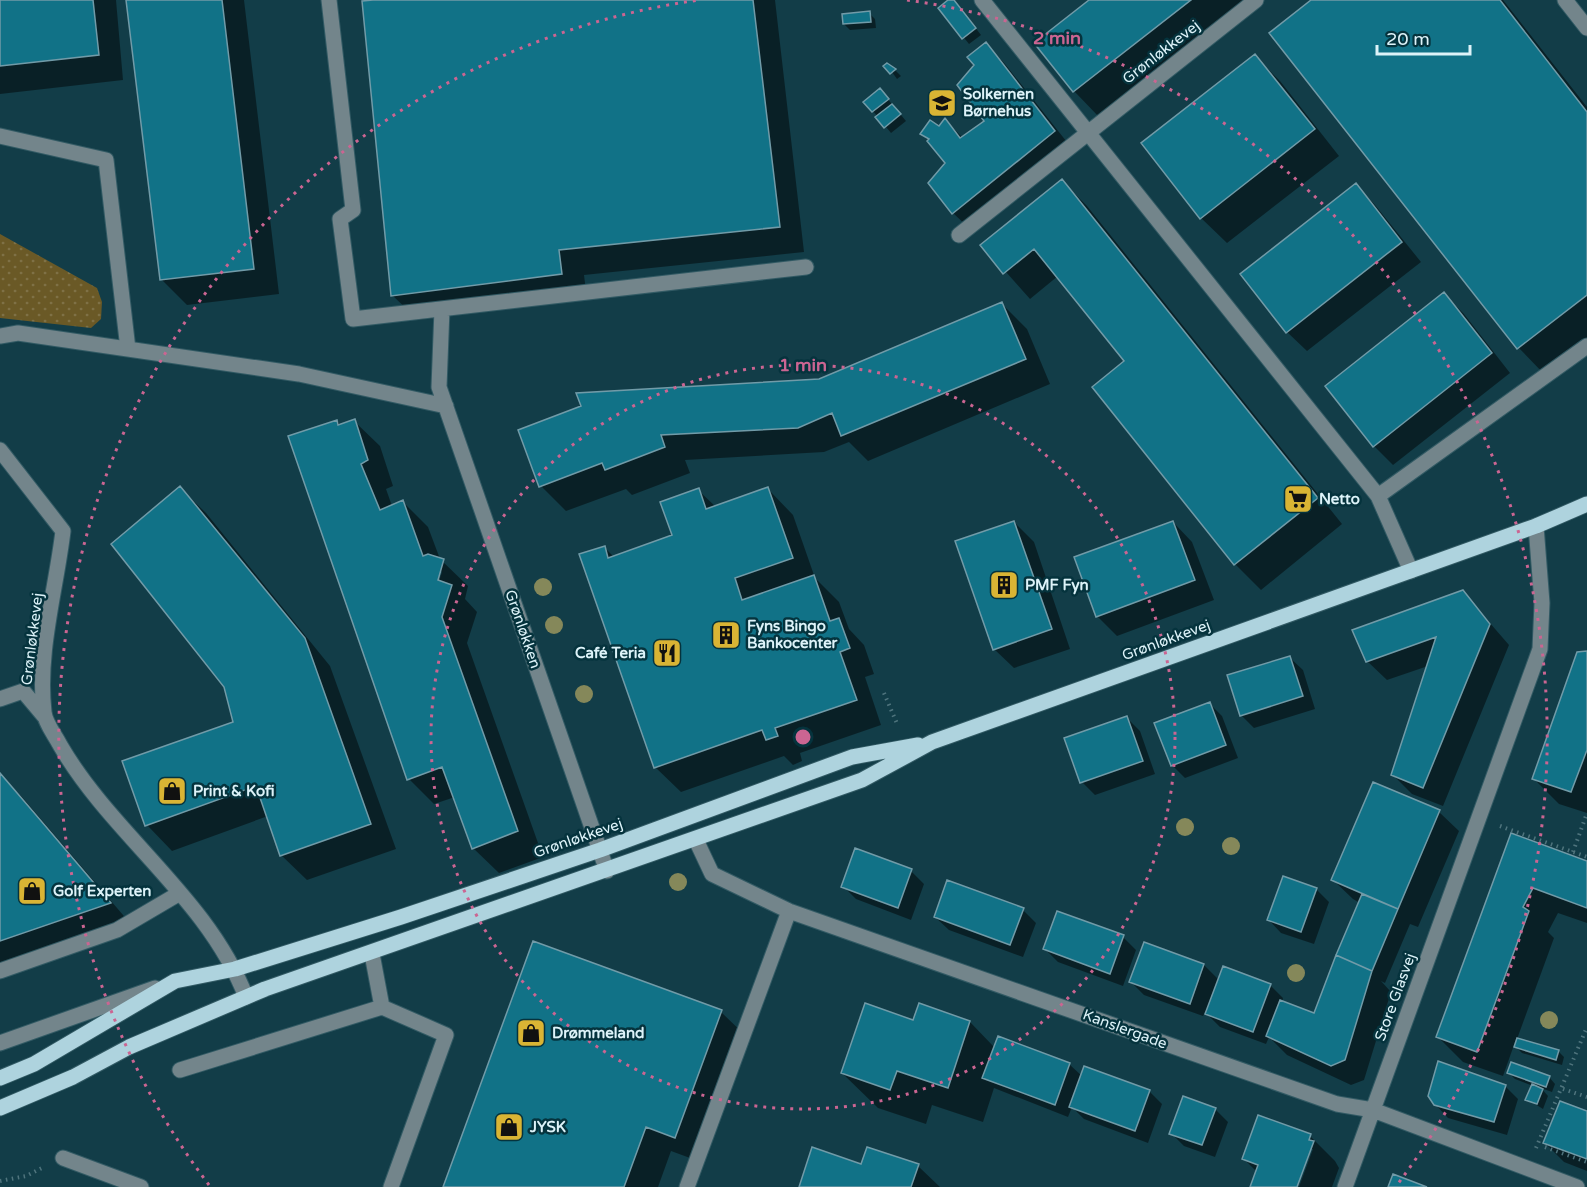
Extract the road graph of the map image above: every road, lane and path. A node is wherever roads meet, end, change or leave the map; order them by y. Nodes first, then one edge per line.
1 (329, 0) edge
2 (982, 0) edge
3 (1256, 0) edge
4 (1565, 0) edge
5 (1587, 28) edge
6 (1088, 133) junction
7 (0, 136) edge
8 (959, 235) dead end
9 (806, 267) dead end
10 (442, 309) junction
11 (0, 336) edge
12 (1587, 346) edge
13 (128, 349) junction
14 (446, 406) junction
15 (0, 450) edge
16 (1378, 496) junction
17 (1587, 504) edge
18 (1536, 526) junction
19 (1411, 571) junction
20 (884, 693) dead end
21 (0, 699) edge
22 (44, 716) junction
23 (932, 742) junction
24 (906, 747) junction
25 (1587, 813) edge
26 (1480, 819) junction
27 (696, 840) junction
28 (600, 850) junction
29 (1573, 852) junction
30 (1587, 857) edge
31 (607, 871) junction
32 (180, 893) junction
33 (789, 911) junction
34 (372, 954) junction
35 (235, 969) junction
36 (0, 971) edge
37 (175, 981) junction
38 (246, 997) junction
39 (381, 1007) junction
40 (1587, 1027) edge
41 (0, 1043) edge
42 (180, 1070) dead end
43 (0, 1077) edge
44 (1563, 1089) junction
45 (1587, 1098) edge
46 (0, 1108) edge
47 (1373, 1110) junction
48 (1538, 1144) junction
49 (63, 1158) joint
50 (1587, 1162) edge
51 (1528, 1169) junction
52 (0, 1181) edge
53 (141, 1187) edge
54 (391, 1187) edge
55 (687, 1187) edge
56 (1345, 1187) edge
57 (1577, 1187) edge

1 - 10 street
2 - 6 street
3 - 6 street, Grønløkkevej
4 - 5 street
6 - 8 street, Grønløkkevej
6 - 16 street
7 - 13 street
9 - 10 street
10 - 14 street, Grønløkken
11 - 13 street
12 - 16 street
13 - 14 street
14 - 28 street, Grønløkken
15 - 22 street, Grønløkkevej
16 - 19 street
17 - 18 main road
18 - 19 main road, Grønløkkevej
18 - 26 street, Store Glasvej
19 - 23 main road, Grønløkkevej
20 - 24 path
21 - 22 street
22 - 32 street, Grønløkkevej
23 - 24 main road, Grønløkkevej
23 - 27 main road, Grønløkkevej
24 - 28 main road, Grønløkkevej
25 - 29 path
26 - 29 path
26 - 47 street, Store Glasvej
27 - 31 main road, Grønløkkevej
27 - 33 street, Kanslergade
28 - 31 street, Grønløkken
28 - 35 main road, Grønløkkevej
29 - 30 path
31 - 34 main road, Grønløkkevej
32 - 35 street, Grønløkkevej
32 - 36 street
33 - 47 street, Kanslergade
33 - 55 street
34 - 38 main road, Grønløkkevej
34 - 39 street
35 - 37 main road, Grønløkkevej
35 - 38 street, Grønløkkevej
37 - 41 street, Grønløkkevej
37 - 43 main road
38 - 46 main road, Grønløkkevej
39 - 42 street
39 - 54 street
40 - 44 path
44 - 45 path
44 - 48 path
47 - 51 street, Kanslergade
47 - 56 street, Store Glasvej
48 - 50 path
48 - 51 path
49 - 52 path
49 - 53 street
51 - 57 street, Kanslergade

